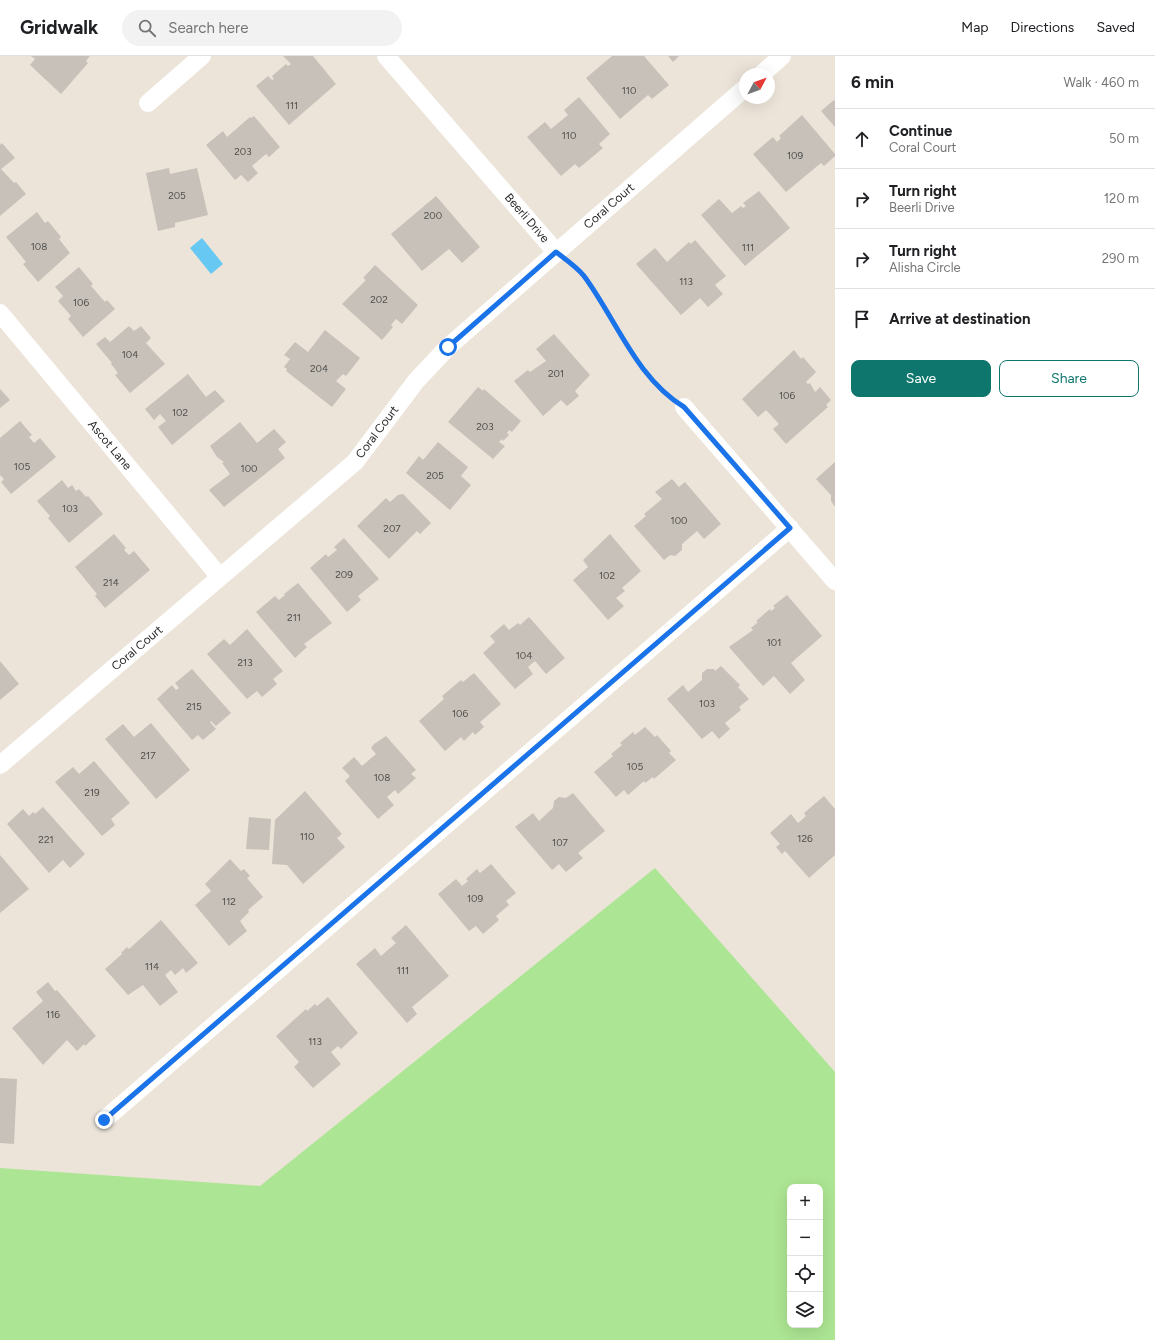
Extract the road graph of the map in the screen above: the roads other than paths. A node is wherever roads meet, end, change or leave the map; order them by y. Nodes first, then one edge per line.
1 (202, 56) edge
2 (386, 56) edge
3 (782, 56) edge
4 (769, 68) edge
5 (739, 93) edge
6 (148, 103) dead end
7 (556, 252) junction
8 (0, 313) edge
9 (684, 407) road end
10 (790, 528) junction
11 (220, 577) junction
12 (835, 581) edge
13 (0, 765) edge
14 (104, 1120) dead end

1 - 6 street
2 - 7 street, Beerli Drive
3 - 4 street
5 - 7 street, Coral Court
7 - 11 street, Coral Court
8 - 11 street, Ascot Lane
9 - 10 street
10 - 12 street
10 - 14 street
11 - 13 street, Coral Court

